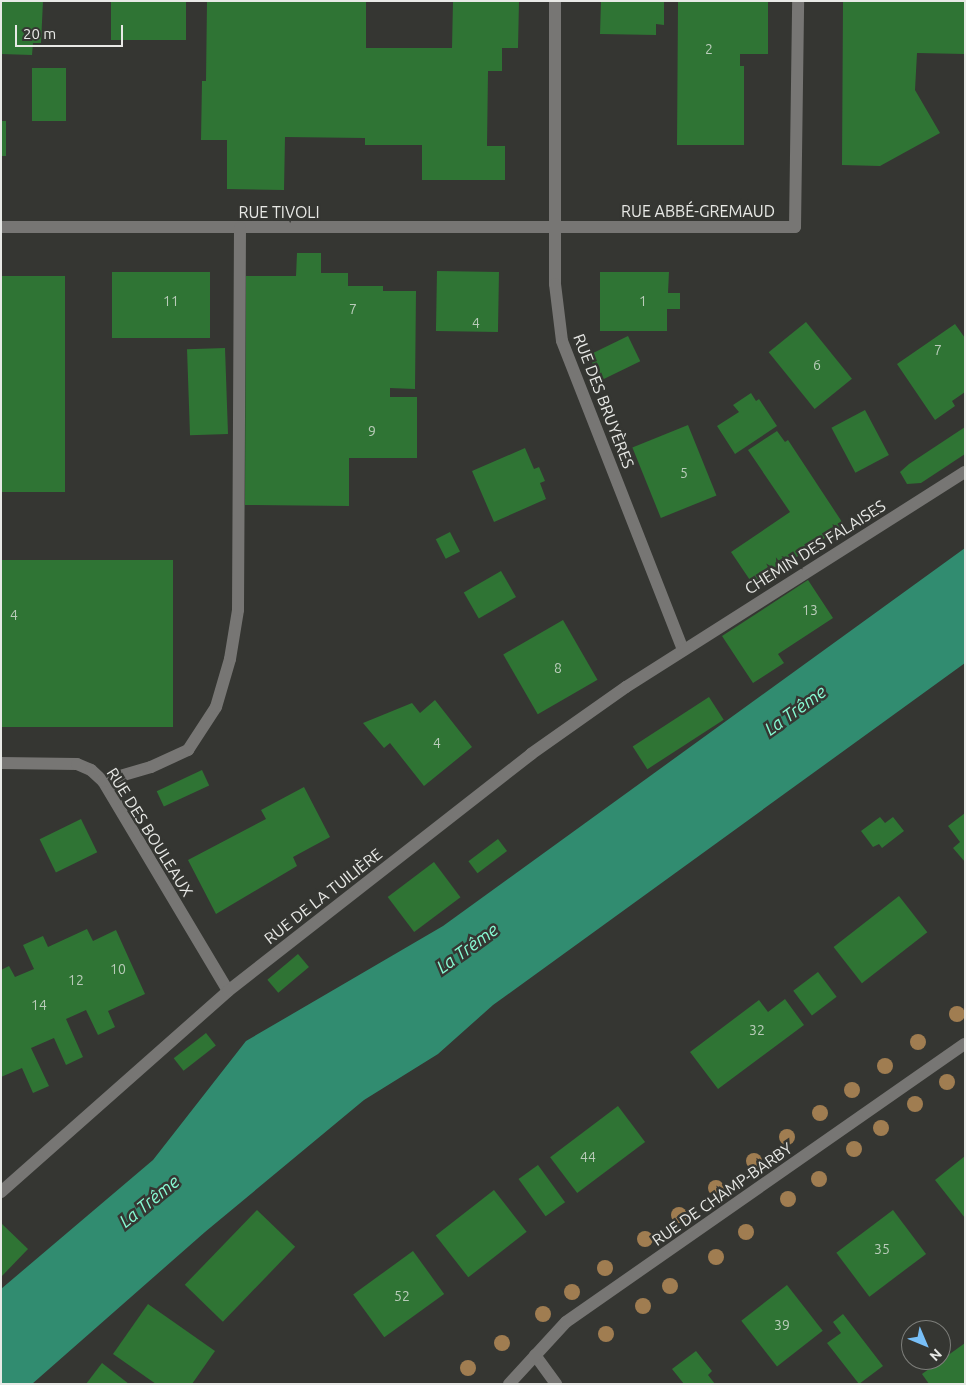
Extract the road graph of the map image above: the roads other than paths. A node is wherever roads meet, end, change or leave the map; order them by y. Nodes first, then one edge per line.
1 (555, 1) edge
2 (798, 1) edge
3 (1, 226) edge
4 (240, 228) junction
5 (556, 228) junction
6 (965, 472) edge
7 (683, 650) junction
8 (1, 763) edge
9 (103, 781) junction
10 (228, 991) junction
11 (965, 1044) edge
12 (1, 1192) edge
13 (535, 1355) junction
14 (509, 1384) edge
15 (556, 1384) edge

1 - 5 street, RUE DES BRUYÈRES
2 - 5 street, RUE ABBÉ-GREMAUD
3 - 4 street, RUE TIVOLI
4 - 5 street, RUE TIVOLI
4 - 9 street
5 - 7 street, RUE DES BRUYÈRES
6 - 7 street, CHEMIN DES FALAISES
7 - 10 street, RUE DE LA TUILIÈRE
8 - 9 street, RUE DES BOULEAUX
9 - 10 street, RUE DES BOULEAUX
10 - 12 street, RUE DE LA TUILIÈRE
11 - 13 street, RUE DE CHAMP-BARBY
13 - 14 street, RUE DE CHAMP-BARBY
13 - 15 street

